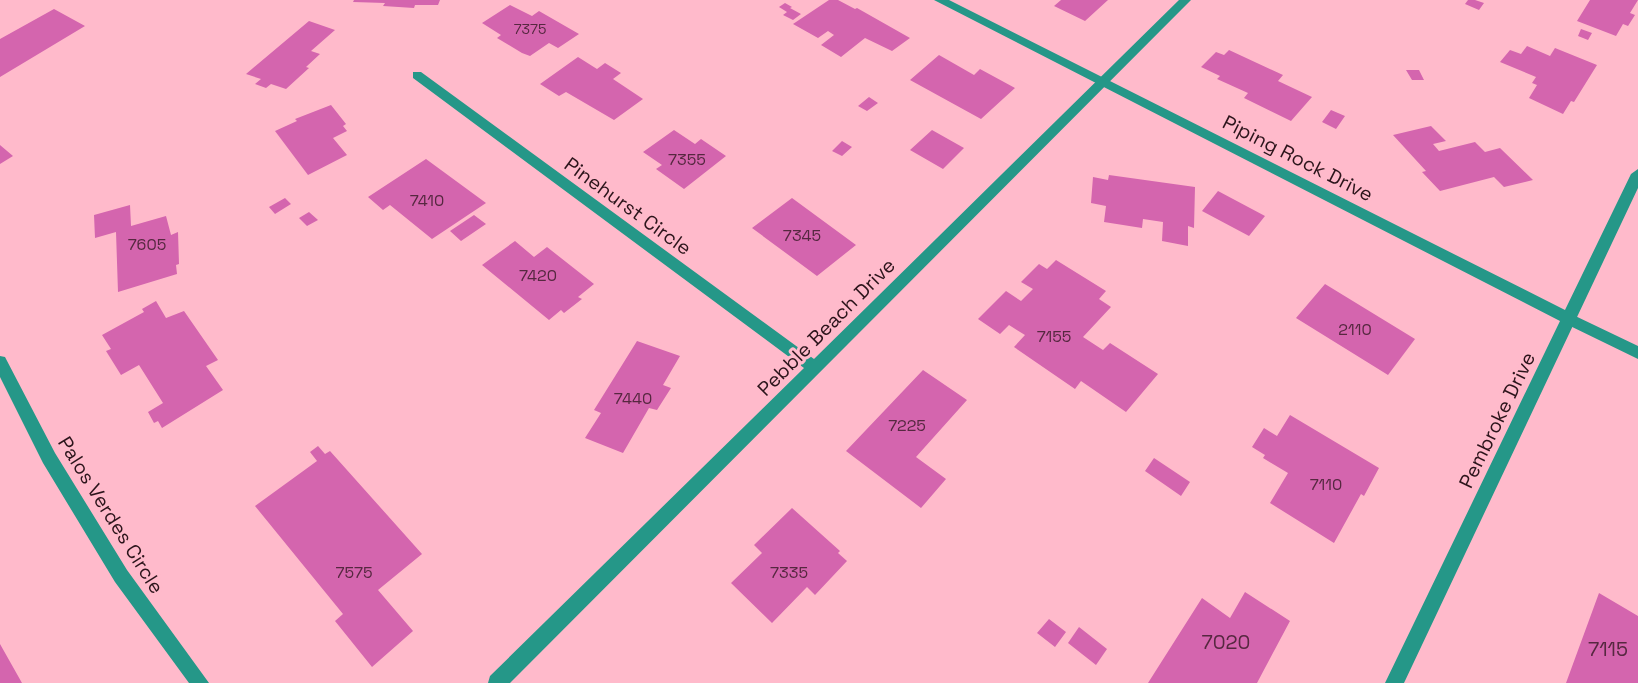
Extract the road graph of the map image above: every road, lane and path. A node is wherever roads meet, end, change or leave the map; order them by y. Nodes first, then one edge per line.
1 (940, 0) edge
2 (1185, 0) edge
3 (417, 75) dead end
4 (1102, 82) junction
5 (1638, 174) edge
6 (1569, 318) junction
7 (1638, 353) edge
8 (0, 362) edge
9 (815, 368) junction
10 (200, 683) edge
11 (497, 683) edge
12 (1394, 683) edge

1 - 4 street, Piping Rock Drive
2 - 4 street, Pebble Beach Drive
3 - 9 street, Pinehurst Circle
4 - 6 street, Piping Rock Drive
4 - 9 street, Pebble Beach Drive
5 - 6 street, Pembroke Drive
6 - 7 street, Piping Rock Drive
6 - 12 street, Pembroke Drive
8 - 10 street, Palos Verdes Circle
9 - 11 street, Pebble Beach Drive

